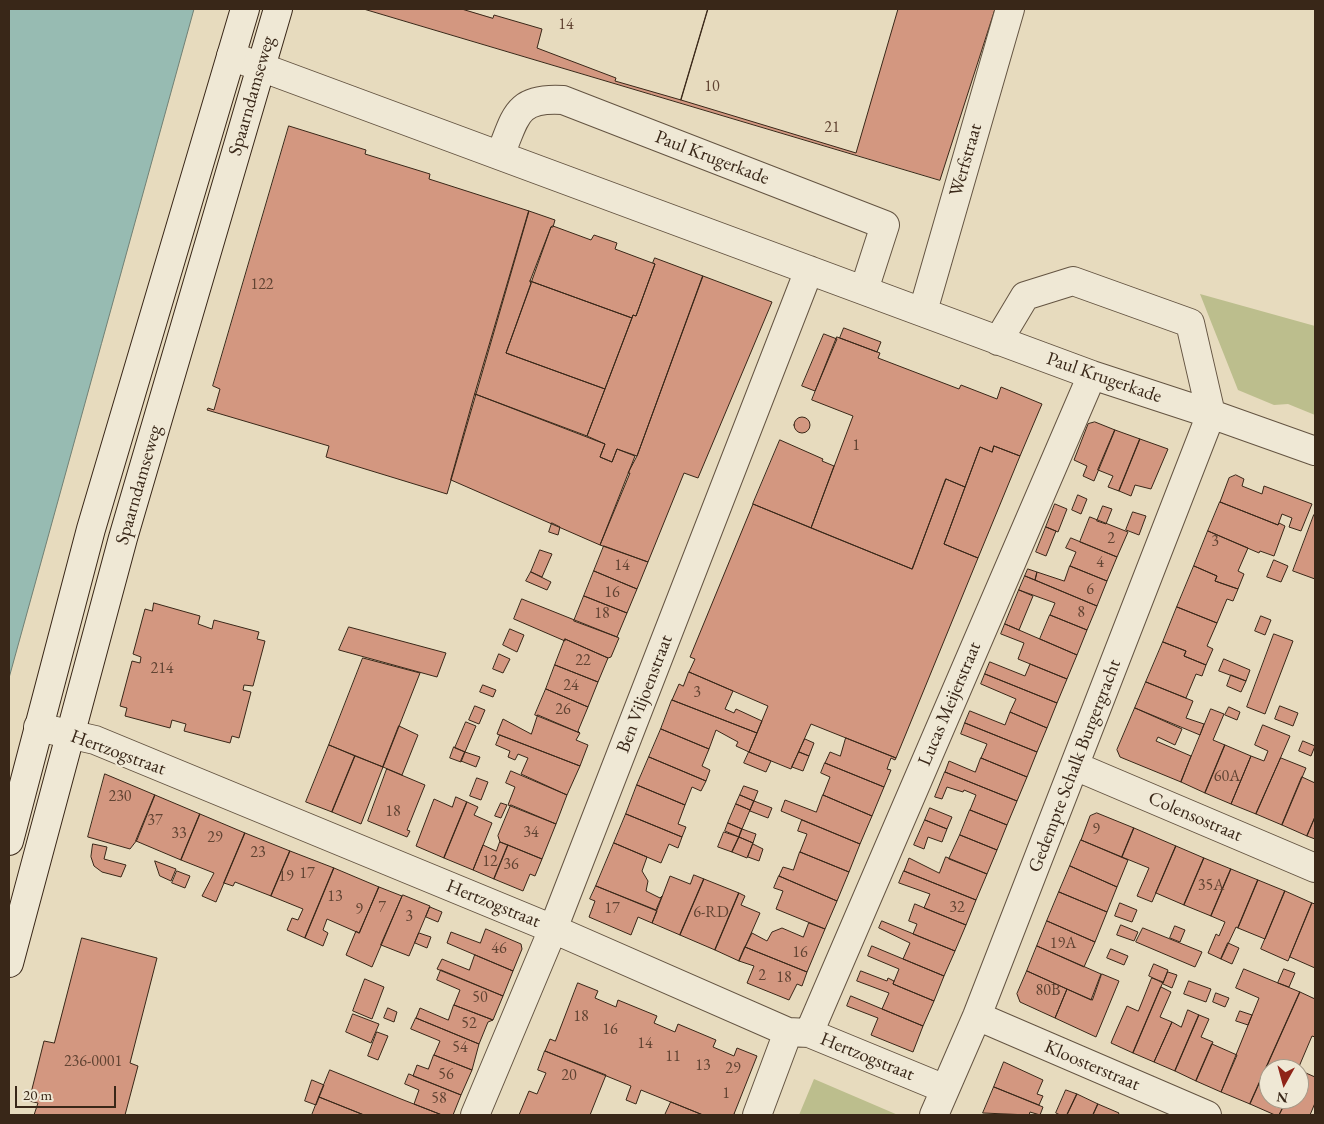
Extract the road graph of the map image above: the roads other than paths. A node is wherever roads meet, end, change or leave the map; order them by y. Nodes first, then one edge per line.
1 (245, 9) edge
2 (278, 9) edge
3 (1010, 9) edge
4 (232, 56) junction
5 (261, 67) junction
6 (500, 155) junction
7 (809, 270) junction
8 (864, 290) junction
9 (923, 311) junction
10 (998, 340) junction
11 (1092, 375) junction
12 (1211, 414) junction
13 (1315, 451) edge
14 (38, 727) junction
15 (69, 734) junction
16 (1075, 766) junction
17 (9, 841) edge
18 (1315, 868) edge
19 (553, 929) junction
20 (9, 963) edge
21 (977, 1016) junction
22 (798, 1032) junction
23 (945, 1089) junction
24 (474, 1115) edge
25 (757, 1115) edge
26 (934, 1115) edge
27 (1207, 1115) edge

1 - 4 street, Spaarndamseweg
2 - 5 street, Spaarndamseweg
3 - 9 street, Werfstraat
4 - 5 street, Paul Krugerkade
4 - 14 street, Spaarndamseweg
5 - 6 street, Paul Krugerkade
5 - 15 street, Spaarndamseweg
6 - 7 street, Paul Krugerkade
6 - 8 street, Paul Krugerkade
7 - 8 street, Paul Krugerkade
7 - 19 street, Ben Viljoenstraat
8 - 9 street, Paul Krugerkade
9 - 10 street, Paul Krugerkade
10 - 11 street, Paul Krugerkade
10 - 12 street
11 - 12 street, Paul Krugerkade
11 - 22 street, Lucas Meijerstraat
12 - 13 street, Paul Krugerkade
12 - 16 street, Gedempte Schalk Burgergracht
14 - 15 street, Hertzogstraat
14 - 17 street, Spaarndamseweg
15 - 19 street, Hertzogstraat
15 - 20 street, Spaarndamseweg
16 - 18 street, Colensostraat
16 - 21 street, Gedempte Schalk Burgergracht
19 - 22 street, Hertzogstraat
19 - 24 street, Ben Viljoenstraat
21 - 23 street, Gedempte Schalk Burgergracht
21 - 27 street, Kloosterstraat
22 - 23 street, Hertzogstraat
22 - 25 street, Lucas Meijerstraat
23 - 26 street, Gedempte Schalk Burgergracht

